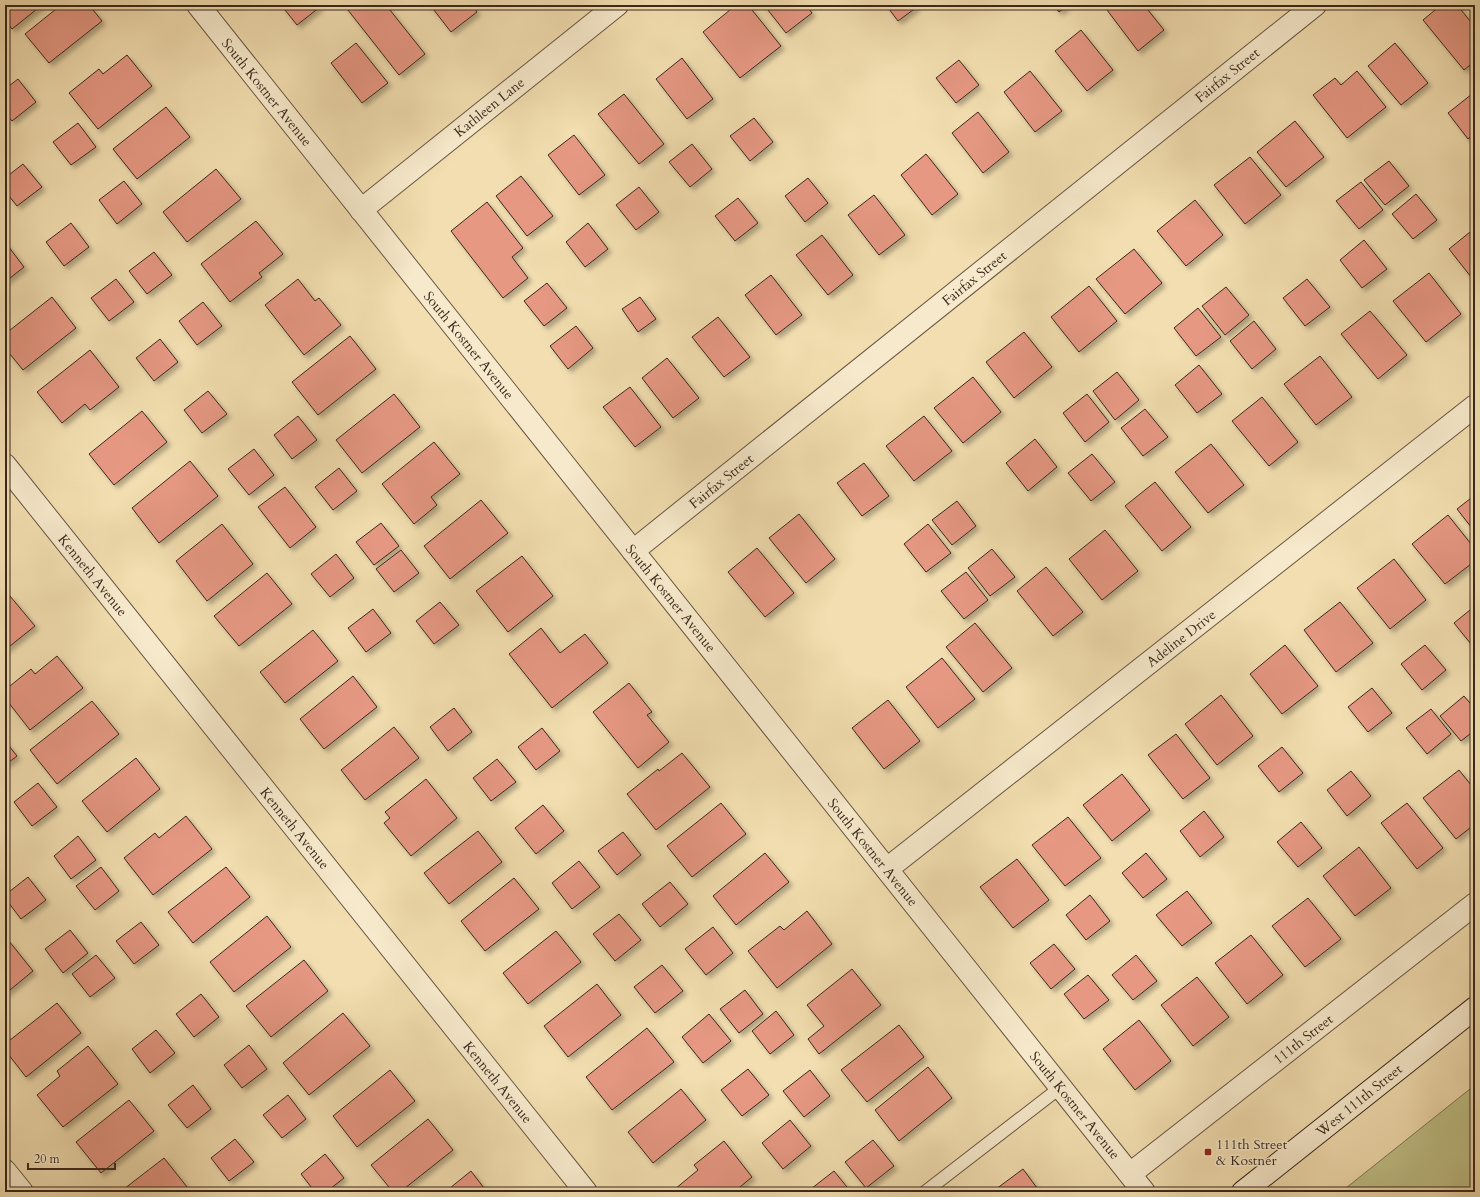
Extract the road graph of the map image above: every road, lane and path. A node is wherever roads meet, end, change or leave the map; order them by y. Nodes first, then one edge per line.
1 (198, 5) edge
2 (617, 5) edge
3 (1315, 5) edge
4 (361, 210) junction
5 (1475, 406) edge
6 (5, 465) edge
7 (633, 551) junction
8 (887, 869) junction
9 (1475, 904) edge
10 (1475, 1008) edge
11 (1061, 1087) junction
12 (5, 1171) edge
13 (1130, 1174) junction
14 (22, 1192) edge
15 (586, 1192) edge
16 (925, 1192) edge
17 (1144, 1192) edge
18 (1244, 1192) edge

1 - 4 street, South Kostner Avenue
2 - 4 street, Kathleen Lane
3 - 7 street, Fairfax Street
4 - 7 street, South Kostner Avenue
5 - 8 street, Adeline Drive
6 - 15 street, Kenneth Avenue
7 - 8 street, South Kostner Avenue
8 - 11 street, South Kostner Avenue
9 - 13 street, 111th Street
10 - 18 street, West 111th Street
11 - 13 street, South Kostner Avenue
11 - 16 lane
12 - 14 street
13 - 17 street, South Kostner Avenue

